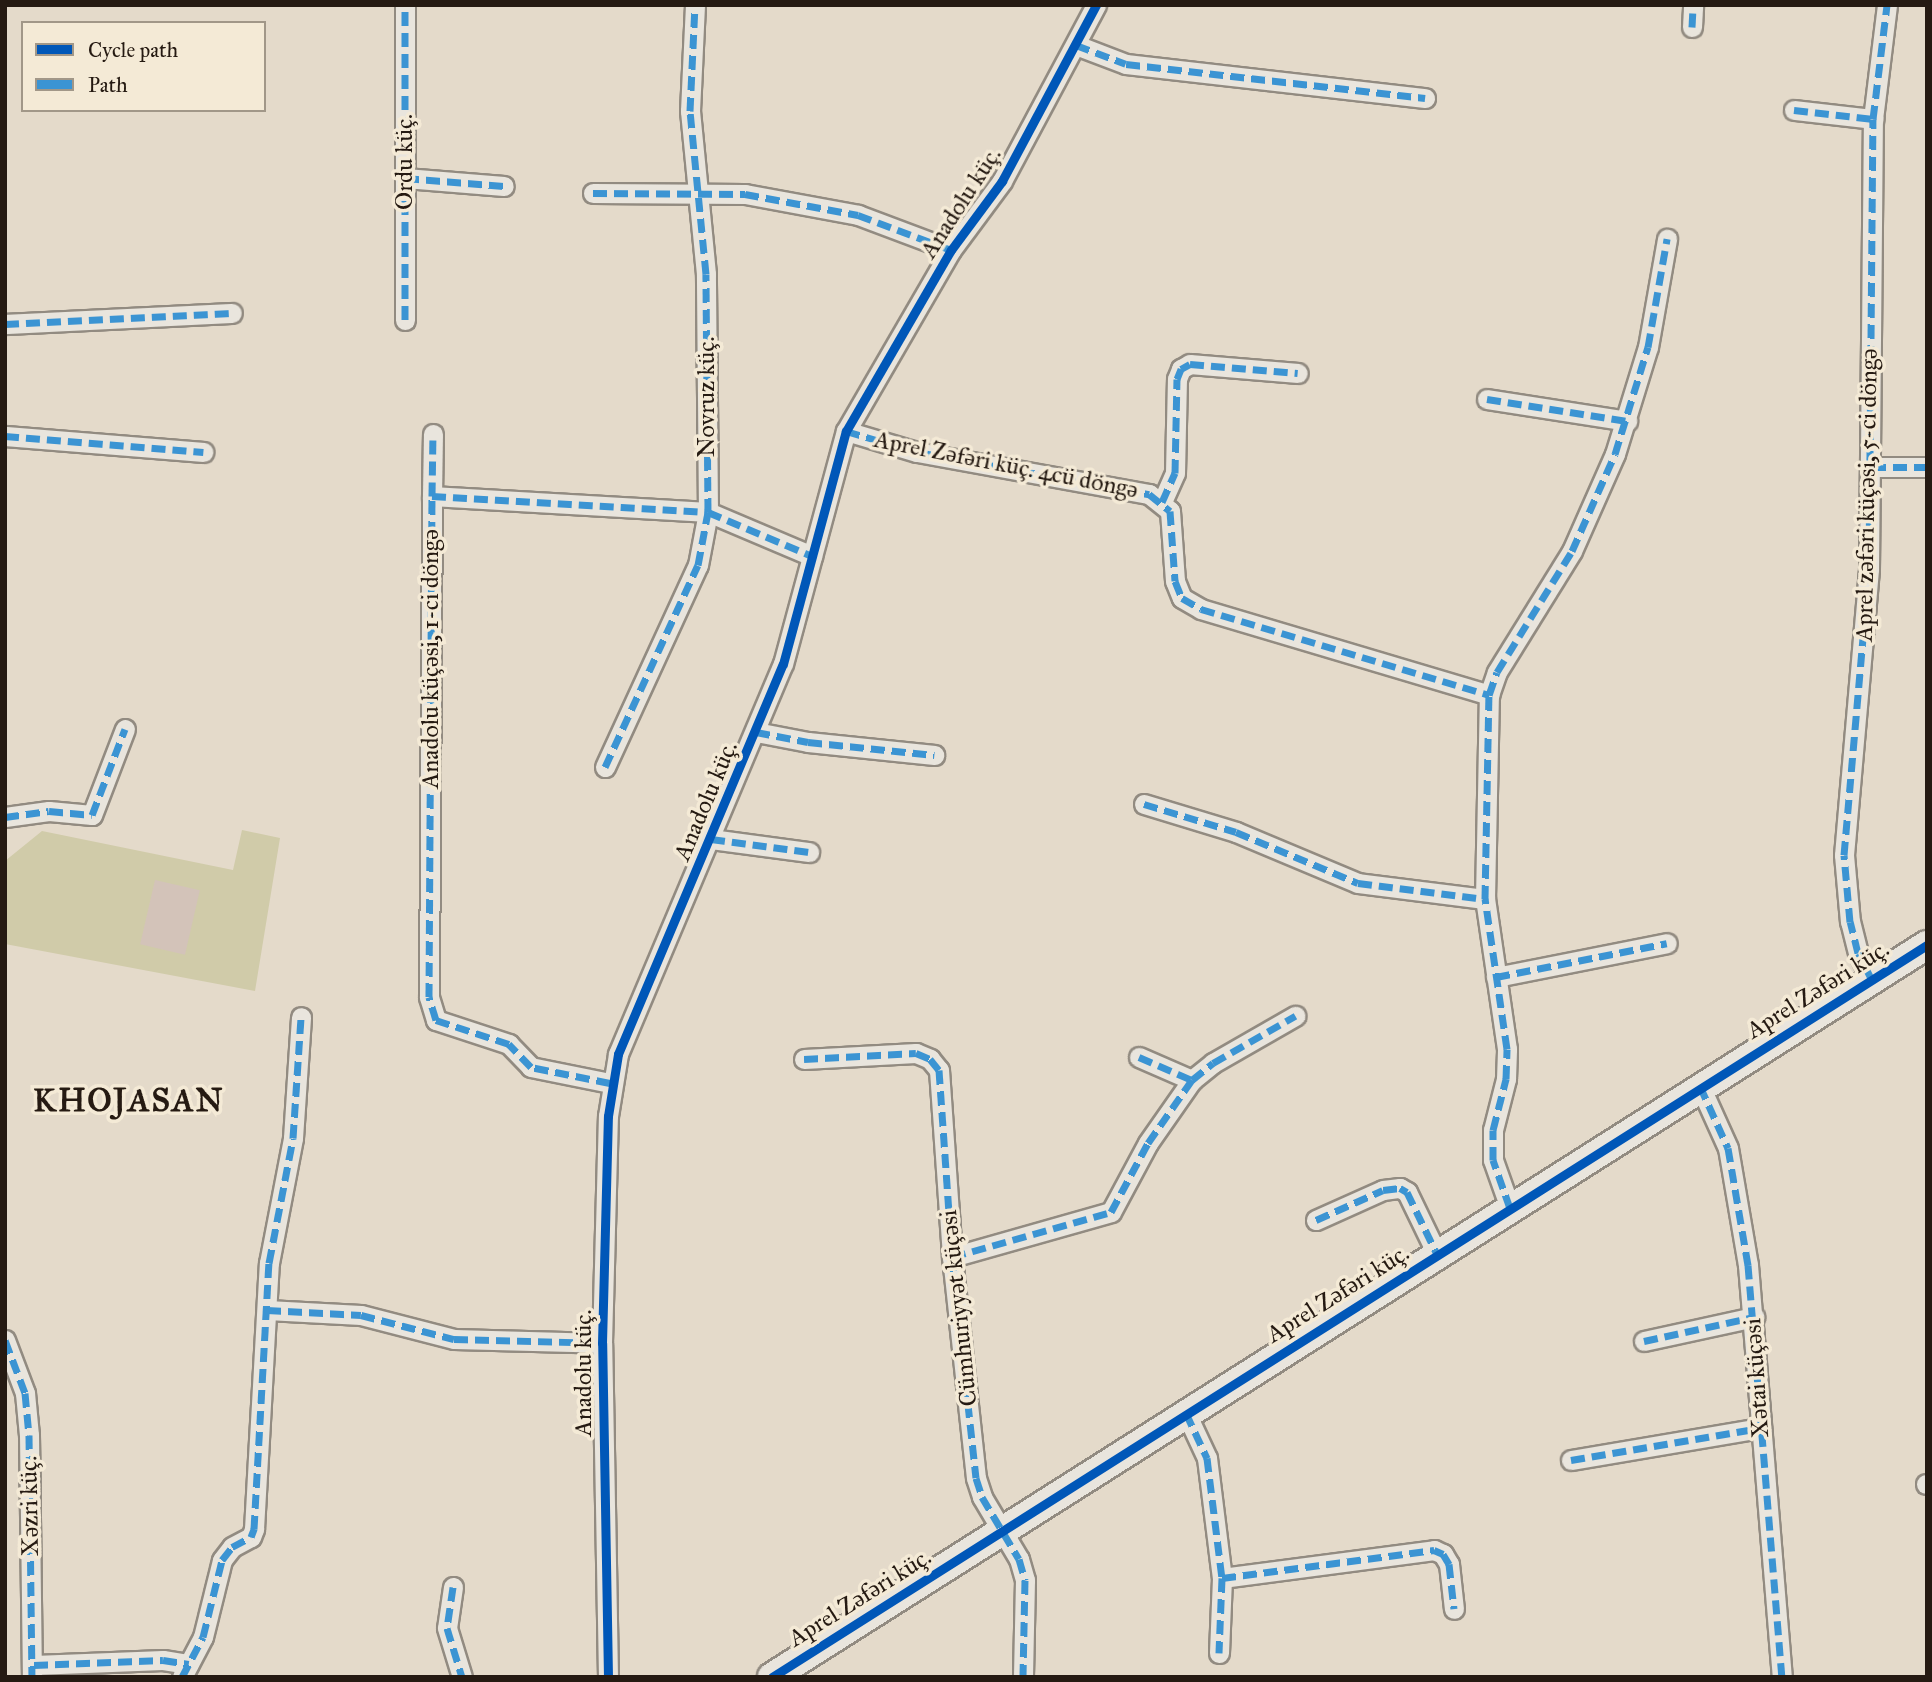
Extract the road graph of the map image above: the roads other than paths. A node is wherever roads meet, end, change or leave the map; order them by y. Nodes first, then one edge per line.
1 (405, 5) edge
2 (695, 5) edge
3 (1096, 5) edge
4 (1693, 5) edge
5 (1887, 5) edge
6 (1692, 27) dead end
7 (1076, 45) junction
8 (1425, 98) dead end
9 (1794, 110) dead end
10 (1873, 119) junction
11 (405, 178) junction
12 (504, 187) dead end
13 (695, 192) junction
14 (593, 193) dead end
15 (1667, 239) dead end
16 (951, 250) junction
17 (232, 313) dead end
18 (405, 320) dead end
19 (5, 324) edge
20 (1298, 373) dead end
21 (1487, 399) dead end
22 (1628, 421) junction
23 (846, 431) junction
24 (433, 434) dead end
25 (5, 436) edge
26 (203, 452) dead end
27 (1872, 467) junction
28 (1927, 467) edge
29 (432, 496) junction
30 (1162, 502) junction
31 (708, 512) junction
32 (812, 556) junction
33 (1489, 695) junction
34 (125, 729) dead end
35 (756, 732) junction
36 (934, 755) dead end
37 (604, 767) dead end
38 (1144, 804) dead end
39 (5, 817) edge
40 (711, 839) junction
41 (809, 852) dead end
42 (1485, 900) junction
43 (1667, 943) dead end
44 (1927, 945) edge
45 (1496, 977) junction
46 (1871, 980) junction
47 (1295, 1016) dead end
48 (302, 1017) dead end
49 (1139, 1057) dead end
50 (804, 1059) dead end
51 (1192, 1080) junction
52 (610, 1083) junction
53 (1700, 1086) junction
54 (1510, 1208) junction
55 (1316, 1220) dead end
56 (1437, 1254) junction
57 (952, 1257) junction
58 (267, 1310) junction
59 (1754, 1317) junction
60 (5, 1340) edge
61 (1644, 1341) dead end
62 (602, 1343) junction
63 (1186, 1413) junction
64 (1759, 1428) junction
65 (1571, 1460) dead end
66 (1003, 1531) junction
67 (1222, 1578) junction
68 (453, 1587) dead end
69 (1454, 1609) dead end
70 (1219, 1653) dead end
71 (186, 1670) edge
72 (33, 1671) edge
73 (462, 1677) edge
74 (608, 1677) edge
75 (772, 1677) edge
76 (1023, 1677) edge
77 (1782, 1677) edge

1 - 11 street, Ordu küç.
2 - 13 street, Novruz küç.
3 - 7 street, Anadolu küç.
4 - 6 street
5 - 10 street, Aprel zəfəri küçəsi, 5-ci döngə
7 - 8 street
7 - 16 street, Anadolu küç.
9 - 10 street
10 - 27 street, Aprel zəfəri küçəsi, 5-ci döngə
11 - 12 street
11 - 18 street, Ordu küç.
13 - 14 street
13 - 16 street
13 - 31 street, Novruz küç.
15 - 22 street
16 - 23 street, Anadolu küç.
17 - 19 street
20 - 30 street
21 - 22 street
22 - 33 street
23 - 30 street, Aprel Zəfəri küç. 4cü döngə
23 - 32 street, Anadolu küç.
24 - 29 street
25 - 26 street
27 - 28 street
27 - 46 street, Aprel zəfəri küçəsi, 5-ci döngə
29 - 31 street, Anadolu küçəsi, 1-ci döngə
29 - 52 street, Anadolu küçəsi, 1-ci döngə
30 - 33 street, Aprel Zəfəri küç. 4cü döngə
31 - 32 street, Anadolu küçəsi, 1-ci döngə
31 - 37 street, Novruz küç.
32 - 35 street, Anadolu küç.
33 - 42 street
34 - 39 street
35 - 36 street
35 - 40 street, Anadolu küç.
38 - 42 street
40 - 41 street
40 - 52 street, Anadolu küç.
42 - 45 street
43 - 45 street
44 - 46 street, Aprel Zəfəri küç.
45 - 54 street
46 - 53 street, Aprel Zəfəri küç.
47 - 51 street
48 - 58 street
49 - 51 street
50 - 57 street, Cümhuriyyət küçəsi
51 - 57 street
52 - 62 street, Anadolu küç.
53 - 54 street, Aprel Zəfəri küç.
53 - 59 street, Xətai küçəsi
54 - 56 street, Aprel Zəfəri küç.
55 - 56 street
56 - 63 street, Aprel Zəfəri küç.
57 - 66 street, Cümhuriyyət küçəsi
58 - 62 street
58 - 71 street
59 - 61 street
59 - 64 street, Xətai küçəsi
60 - 72 street, Xəzri küç.
62 - 74 street, Anadolu küç.
63 - 66 street, Aprel Zəfəri küç.
63 - 67 street
64 - 65 street
64 - 77 street, Xətai küçəsi
66 - 75 street, Aprel Zəfəri küç.
66 - 76 street, Cümhuriyyət küçəsi
67 - 69 street
67 - 70 street
68 - 73 street
71 - 72 street

